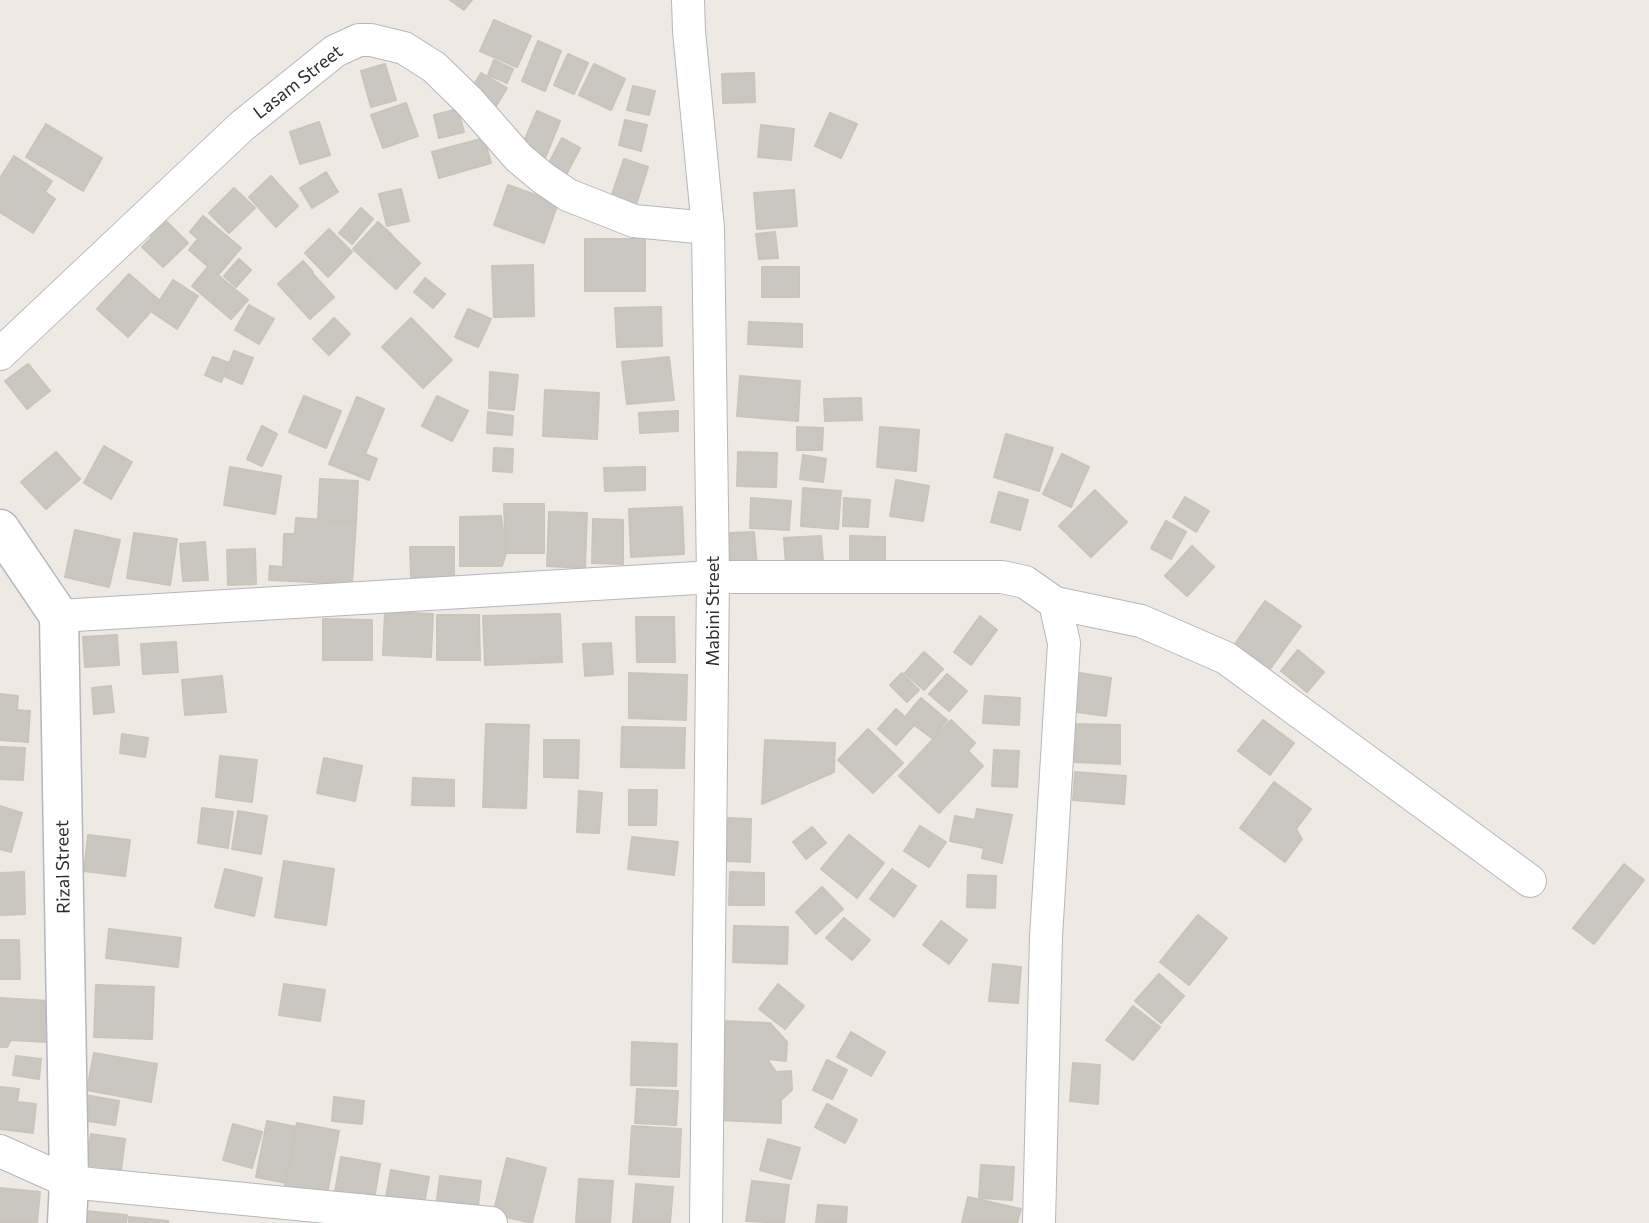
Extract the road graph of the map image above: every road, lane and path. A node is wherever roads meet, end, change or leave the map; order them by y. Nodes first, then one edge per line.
1 (688, 0) edge
2 (708, 228) junction
3 (0, 354) edge
4 (0, 529) edge
5 (713, 577) junction
6 (1055, 603) junction
7 (58, 615) junction
8 (1530, 881) dead end
9 (0, 1151) edge
10 (69, 1182) junction
11 (67, 1223) edge
12 (491, 1223) edge
13 (706, 1223) edge
14 (1039, 1223) edge

1 - 2 street, Mabini Street
2 - 3 street, Lasam Street
2 - 5 street, Mabini Street
4 - 7 street
5 - 6 street
5 - 7 street
5 - 13 street, Mabini Street
6 - 8 street
6 - 14 street
7 - 10 street, Rizal Street
9 - 10 street
10 - 11 street, Rizal Street
10 - 12 street

